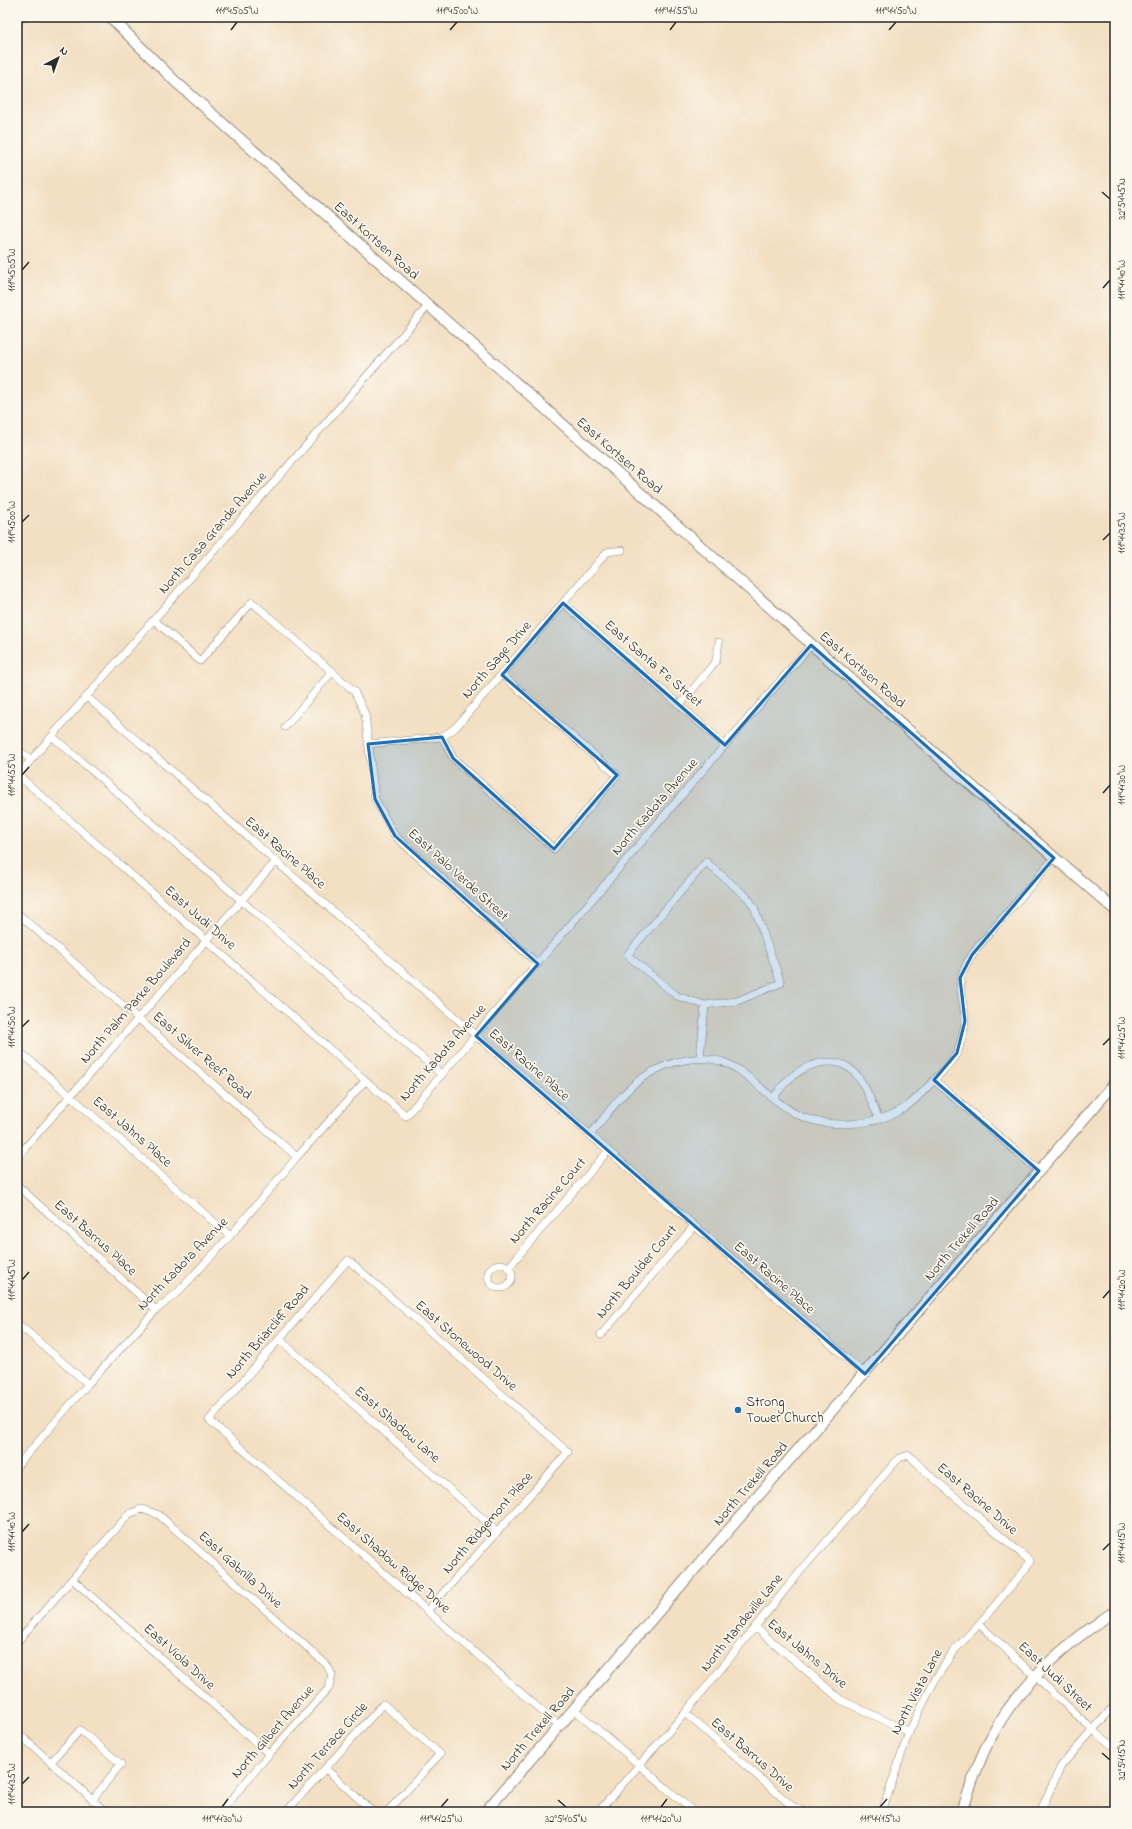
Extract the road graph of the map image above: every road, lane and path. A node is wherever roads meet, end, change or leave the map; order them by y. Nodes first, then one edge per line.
1 (110, 17) edge
2 (428, 306) junction
3 (622, 550) dead end
4 (563, 604) junction
5 (154, 620) junction
6 (719, 642) dead end
7 (811, 644) junction
8 (333, 671) junction
9 (502, 675) junction
10 (86, 697) junction
11 (680, 705) junction
12 (285, 727) dead end
13 (52, 736) junction
14 (442, 737) junction
15 (368, 744) junction
16 (725, 745) junction
17 (17, 748) edge
18 (31, 760) junction
19 (17, 776) edge
20 (1054, 858) junction
21 (275, 862) junction
22 (241, 900) junction
23 (1115, 910) edge
24 (17, 912) edge
25 (206, 941) junction
26 (538, 964) junction
27 (705, 1005) junction
28 (139, 1018) junction
29 (476, 1036) junction
30 (17, 1049) edge
31 (700, 1058) junction
32 (442, 1075) junction
33 (934, 1080) junction
34 (365, 1081) junction
35 (1115, 1083) edge
36 (71, 1096) junction
37 (773, 1098) junction
38 (879, 1119) junction
39 (590, 1135) junction
40 (608, 1151) junction
41 (297, 1156) junction
42 (17, 1157) edge
43 (1039, 1171) junction
44 (17, 1185) edge
45 (694, 1226) junction
46 (230, 1236) junction
47 (348, 1260) joint
48 (508, 1268) dead end
49 (156, 1310) junction
50 (17, 1323) edge
51 (601, 1335) dead end
52 (279, 1339) junction
53 (865, 1374) junction
54 (88, 1384) junction
55 (209, 1420) joint
56 (568, 1452) joint
57 (909, 1455) joint
58 (17, 1466) edge
59 (497, 1531) junction
60 (1030, 1561) joint
61 (72, 1579) junction
62 (427, 1611) junction
63 (1115, 1612) edge
64 (979, 1624) junction
65 (755, 1627) junction
66 (17, 1642) edge
67 (327, 1665) joint
68 (1036, 1677) junction
69 (1115, 1705) edge
70 (574, 1708) junction
71 (685, 1713) junction
72 (559, 1726) junction
73 (1092, 1729) junction
74 (17, 1732) edge
75 (909, 1732) junction
76 (1115, 1748) edge
77 (269, 1754) junction
78 (51, 1762) junction
79 (640, 1766) junction
80 (326, 1769) junction
81 (92, 1800) junction
82 (106, 1812) edge
83 (221, 1812) edge
84 (286, 1812) edge
85 (374, 1812) edge
86 (387, 1812) edge
87 (485, 1812) edge
88 (598, 1812) edge
89 (694, 1812) edge
90 (805, 1812) edge
91 (882, 1812) edge
92 (962, 1812) edge
93 (1040, 1812) edge

1 - 2 street, East Kortsen Road
2 - 5 street, North Casa Grande Avenue
2 - 7 street, East Kortsen Road
3 - 4 street, North Sage Drive
4 - 9 street, North Sage Drive
4 - 11 street, East Santa Fe Street
5 - 8 street, East Palo Verde Street
5 - 10 street, North Casa Grande Avenue
6 - 11 street
7 - 16 street, North Kadota Avenue
7 - 20 street, East Kortsen Road
8 - 12 street
8 - 15 street, East Palo Verde Street
9 - 14 street, North Sage Drive
9 - 14 street
10 - 13 street, North Casa Grande Avenue
10 - 21 street, East Racine Place
11 - 16 street, East Santa Fe Street
13 - 18 street, North Casa Grande Avenue
13 - 22 street
14 - 15 street
15 - 26 street, East Palo Verde Street
16 - 26 street, North Kadota Avenue
17 - 18 street
18 - 19 street, North Casa Grande Avenue
19 - 25 street, East Judi Drive
20 - 23 street, East Kortsen Road
20 - 33 street
21 - 22 street, North Palm Parke Boulevard
21 - 29 street, East Racine Place
22 - 25 street, North Palm Parke Boulevard
22 - 32 street
24 - 28 street, East Silver Reef Road
25 - 28 street, North Palm Parke Boulevard
25 - 34 street, East Judi Drive
26 - 29 street, North Kadota Avenue
27 - 27 street
27 - 31 street
28 - 36 street, North Palm Parke Boulevard
28 - 41 street, East Silver Reef Road
29 - 32 street, North Kadota Avenue
29 - 39 street, East Racine Place
30 - 36 street, East Jahns Place
31 - 37 street
31 - 39 street
32 - 34 street, North Kadota Avenue
33 - 38 street
33 - 43 street
34 - 41 street, North Kadota Avenue
35 - 43 street, North Trekell Road
36 - 42 street, North Palm Parke Boulevard
36 - 46 street, East Jahns Place
37 - 38 street
37 - 38 street
39 - 40 street, East Racine Place
40 - 45 street, East Racine Place
40 - 48 street, North Racine Court
41 - 46 street, North Kadota Avenue
43 - 53 street, North Trekell Road
44 - 49 street, East Barrus Place
45 - 51 street, North Boulder Court
45 - 53 street, East Racine Place
46 - 49 street, North Kadota Avenue
47 - 52 street, North Briarcliff Road
47 - 56 street, East Stonewood Drive
49 - 54 street, North Kadota Avenue
50 - 54 street
52 - 55 street, North Briarcliff Road
52 - 59 street, East Shadow Lane
53 - 70 street, North Trekell Road
54 - 58 street, North Kadota Avenue
55 - 62 street, East Shadow Ridge Drive
56 - 59 street, North Ridgemont Place
57 - 60 street, East Racine Drive
57 - 65 street, North Mandeville Lane
59 - 62 street, North Ridgemont Place
60 - 64 street, North Vista Lane
61 - 66 street
61 - 67 street, East Gabrilla Drive
61 - 77 street, East Viola Drive
62 - 72 street, East Shadow Ridge Drive
63 - 68 street
64 - 68 street, East Judi Street
64 - 75 street, North Vista Lane
65 - 71 street, North Mandeville Lane
65 - 75 street, East Jahns Drive
67 - 77 street, North Gilbert Avenue
68 - 73 street, East Judi Street
68 - 92 street
69 - 73 street
70 - 72 street, North Trekell Road
70 - 79 street
71 - 79 street, North Mandeville Lane
71 - 90 street, East Barrus Drive
72 - 87 street, North Trekell Road
73 - 76 street, East Judi Street
73 - 93 street
74 - 78 street
75 - 91 street, North Vista Lane
77 - 83 street, North Gilbert Avenue
78 - 81 street
78 - 81 street
79 - 88 street, North Mandeville Lane
79 - 89 street
80 - 84 street, North Terrace Circle
80 - 85 street
80 - 86 street, North Terrace Circle
81 - 82 street

